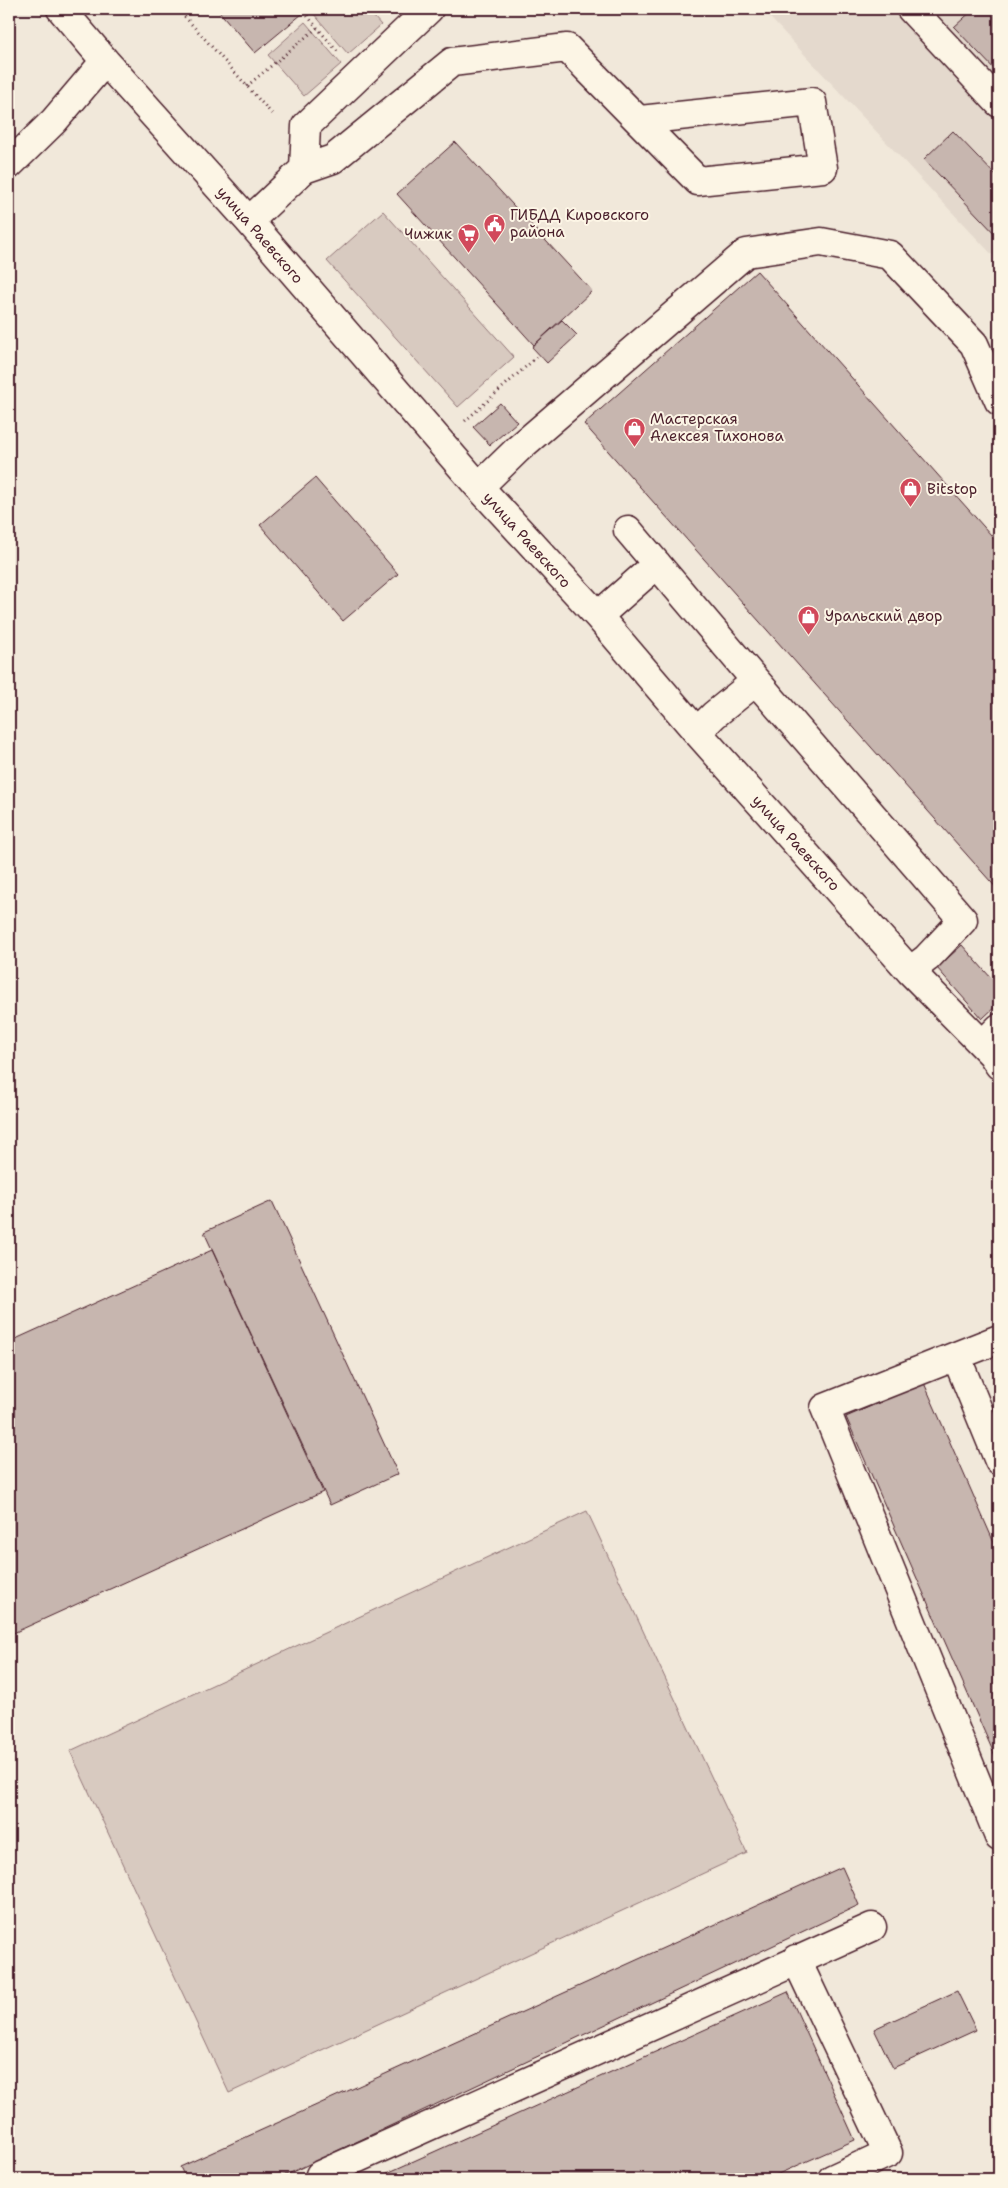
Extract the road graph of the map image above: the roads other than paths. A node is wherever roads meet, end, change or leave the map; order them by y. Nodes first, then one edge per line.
1 (62, 9) edge
2 (429, 9) edge
3 (911, 9) edge
4 (104, 61) junction
5 (999, 102) edge
6 (640, 120) junction
7 (9, 165) edge
8 (304, 169) junction
9 (249, 221) junction
10 (999, 401) edge
11 (479, 487) junction
12 (628, 530) dead end
13 (657, 564) junction
14 (598, 616) junction
15 (756, 681) junction
16 (697, 732) junction
17 (910, 971) junction
18 (999, 1028) edge
19 (996, 1059) edge
20 (999, 1339) edge
21 (956, 1356) junction
22 (999, 1461) edge
23 (999, 1837) edge
24 (872, 1927) dead end
25 (796, 1959) junction
26 (322, 2179) edge
27 (832, 2179) edge

1 - 4 street, улица Раевского
2 - 8 street
3 - 5 street
4 - 7 street
4 - 9 street, улица Раевского
6 - 6 street
6 - 8 street
8 - 9 street
9 - 11 street, улица Раевского
10 - 11 street
11 - 14 street, улица Раевского
12 - 13 street
13 - 14 street
13 - 15 street
14 - 16 street, улица Раевского
15 - 16 street
15 - 17 street
16 - 17 street, улица Раевского
17 - 19 street, улица Раевского
18 - 19 street
20 - 21 street
21 - 22 street
21 - 23 street
24 - 25 street
25 - 26 street
25 - 27 street

